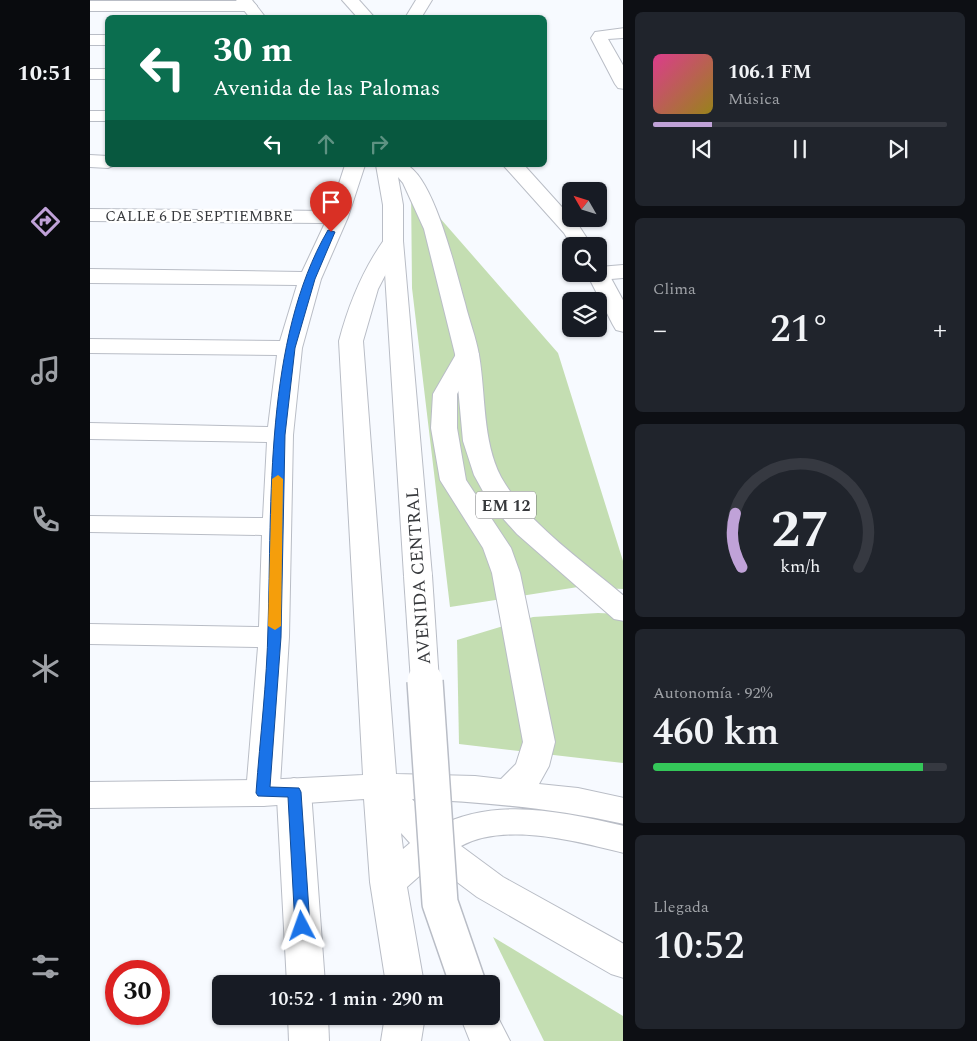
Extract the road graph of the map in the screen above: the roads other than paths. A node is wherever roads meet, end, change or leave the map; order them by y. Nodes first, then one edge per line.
1 (350, 0) edge
2 (424, 0) edge
3 (90, 6) edge
4 (250, 8) edge
5 (364, 15) edge
6 (415, 15) edge
7 (623, 33) edge
8 (90, 40) edge
9 (105, 40) edge
10 (90, 74) edge
11 (105, 74) edge
12 (623, 84) edge
13 (90, 116) edge
14 (105, 116) edge
15 (90, 162) edge
16 (105, 162) edge
17 (354, 167) edge
18 (386, 167) edge
19 (395, 167) edge
20 (515, 167) edge
21 (90, 215) edge
22 (338, 217) junction
23 (576, 237) edge
24 (393, 241) junction
25 (623, 258) edge
26 (607, 259) edge
27 (623, 271) edge
28 (607, 272) edge
29 (90, 276) edge
30 (310, 279) junction
31 (602, 282) edge
32 (608, 296) junction
33 (623, 316) edge
34 (623, 325) edge
35 (90, 346) edge
36 (290, 348) junction
37 (467, 354) junction
38 (90, 431) edge
39 (280, 435) junction
40 (90, 524) edge
41 (276, 526) junction
42 (623, 612) edge
43 (90, 634) edge
44 (274, 637) junction
45 (380, 786) junction
46 (279, 792) junction
47 (507, 793) junction
48 (90, 795) edge
49 (623, 811) edge
50 (623, 840) edge
51 (434, 845) junction
52 (388, 882) junction
53 (623, 963) edge
54 (305, 975) edge
55 (404, 975) edge
56 (465, 975) edge
57 (308, 1025) edge
58 (404, 1025) edge
59 (411, 1025) edge
60 (417, 1025) edge
61 (483, 1025) edge
62 (309, 1041) edge
63 (401, 1041) edge
64 (412, 1041) edge
65 (422, 1041) edge
66 (490, 1041) edge

1 - 5 main road
2 - 6 main road
3 - 4 main road
7 - 12 main road
8 - 9 main road
10 - 11 main road
13 - 14 main road
15 - 16 main road
17 - 22 main road
18 - 24 main road, AVENIDA CENTRAL
19 - 37 main road
20 - 23 main road
21 - 22 main road, CALLE 6 DE SEPTIEMBRE
22 - 30 main road
24 - 45 main road
24 - 56 main road, AVENIDA CENTRAL, bridge
25 - 26 main road
27 - 28 main road
29 - 30 main road
30 - 36 main road
31 - 32 main road
32 - 33 main road
32 - 34 main road
35 - 36 main road
36 - 39 main road
37 - 42 main road, EM 12
37 - 47 main road
38 - 39 main road
39 - 41 main road
40 - 41 main road
41 - 44 main road
43 - 44 main road
44 - 46 main road
45 - 46 main road
45 - 47 main road
45 - 51 main road
45 - 52 main road
46 - 48 main road
46 - 54 main road
47 - 49 main road
50 - 51 main road
51 - 52 main road
51 - 53 main road
52 - 55 main road
57 - 62 main road
58 - 63 main road
59 - 64 main road
60 - 65 main road
61 - 66 main road

